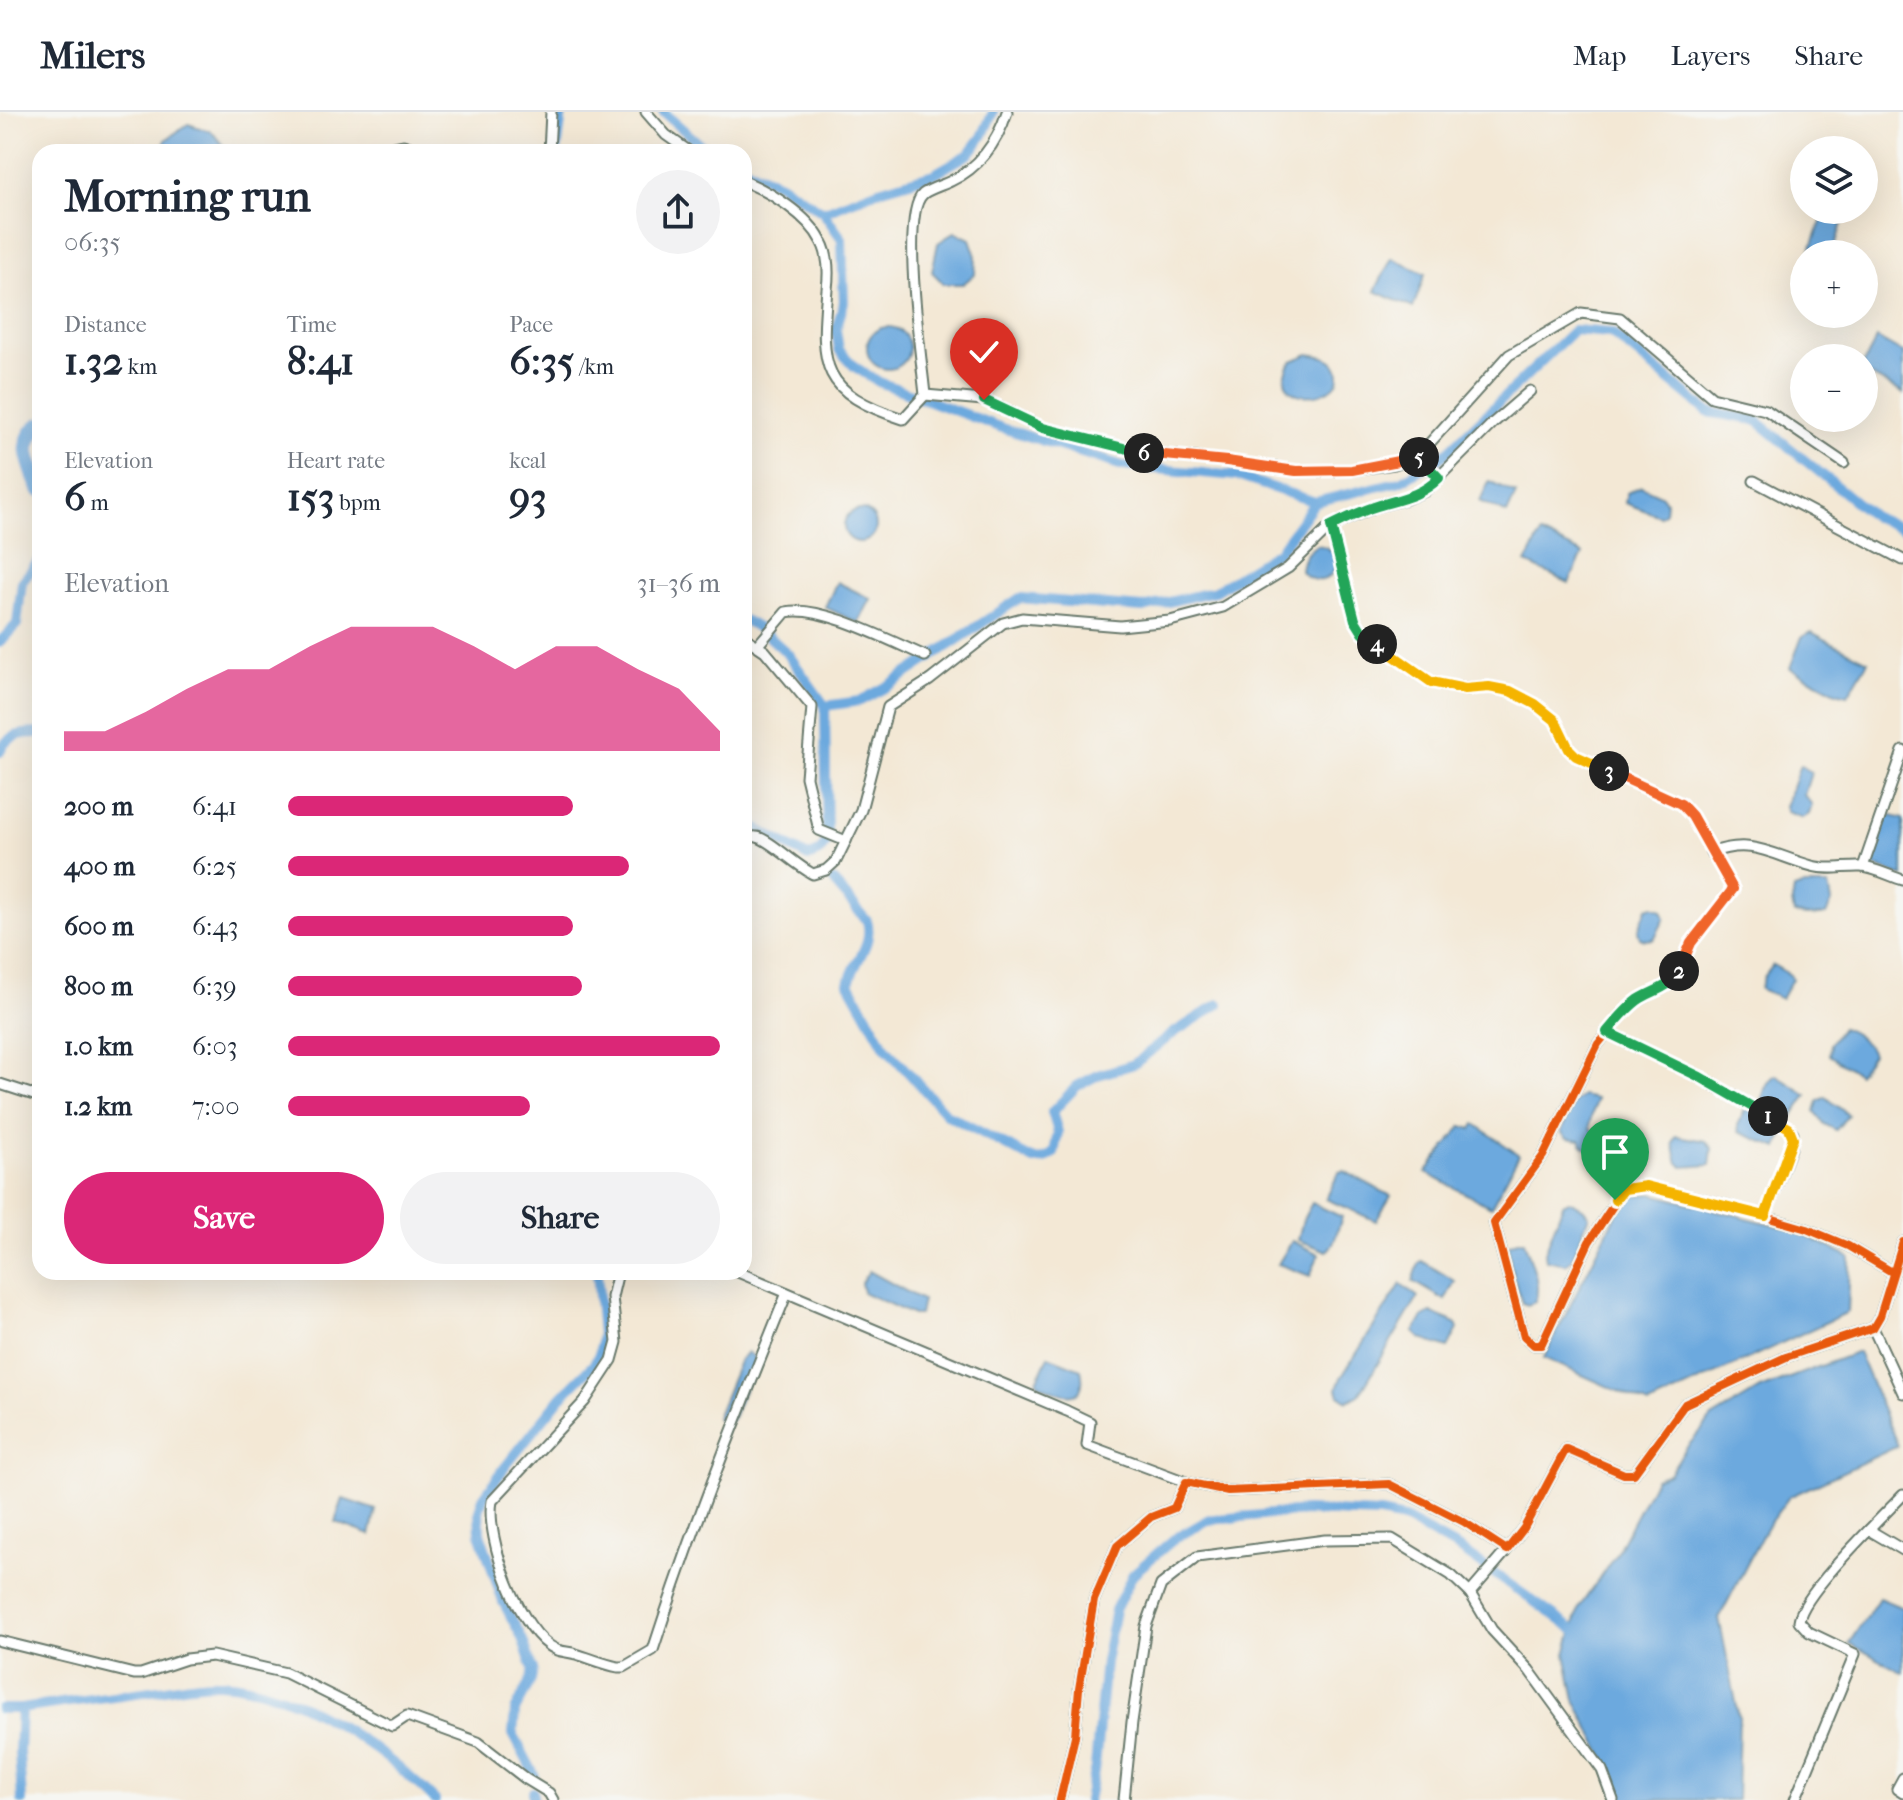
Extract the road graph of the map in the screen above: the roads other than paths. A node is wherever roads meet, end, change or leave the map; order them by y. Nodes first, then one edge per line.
1 (551, 112) edge
2 (646, 112) edge
3 (1007, 112) edge
4 (549, 144) edge
5 (679, 144) edge
6 (752, 186) edge
7 (1530, 391) dead end
8 (925, 395) junction
9 (1418, 456) junction
10 (1844, 463) dead end
11 (1439, 478) junction
12 (1754, 481) dead end
13 (1331, 526) junction
14 (1903, 560) edge
15 (752, 642) edge
16 (758, 645) junction
17 (925, 656) dead end
18 (1903, 751) edge
19 (752, 838) edge
20 (846, 841) junction
21 (1711, 853) junction
22 (1863, 867) junction
23 (1903, 880) edge
24 (1607, 1032) junction
25 (0, 1084) edge
26 (32, 1094) edge
27 (1765, 1216) junction
28 (1903, 1242) edge
29 (1892, 1272) junction
30 (752, 1278) edge
31 (616, 1280) edge
32 (787, 1293) junction
33 (1873, 1328) junction
34 (1903, 1393) edge
35 (1186, 1482) junction
36 (1903, 1495) edge
37 (1869, 1530) junction
38 (1507, 1550) junction
39 (1903, 1550) edge
40 (1470, 1593) junction
41 (0, 1641) edge
42 (1903, 1778) edge
43 (1903, 1793) edge
44 (553, 1800) edge
45 (1060, 1800) edge
46 (1124, 1800) edge
47 (1613, 1800) edge
48 (1795, 1800) edge

1 - 4 street
2 - 5 street
3 - 8 street
6 - 8 street
7 - 11 street
8 - 9 street
9 - 10 street
9 - 11 street
11 - 13 street
12 - 14 street
13 - 20 street
13 - 21 street
15 - 16 street
16 - 17 street
16 - 20 street
18 - 22 street
19 - 20 street
21 - 22 street
21 - 24 street
22 - 23 street
24 - 27 street
24 - 27 street
25 - 26 street
27 - 29 street
28 - 29 street
29 - 33 street
30 - 32 street
31 - 32 street
32 - 35 street
33 - 34 street
33 - 38 street
35 - 38 street
35 - 45 street
36 - 37 street
37 - 39 street
37 - 48 street
38 - 40 street
40 - 46 street
40 - 47 street
41 - 44 street
42 - 43 street

